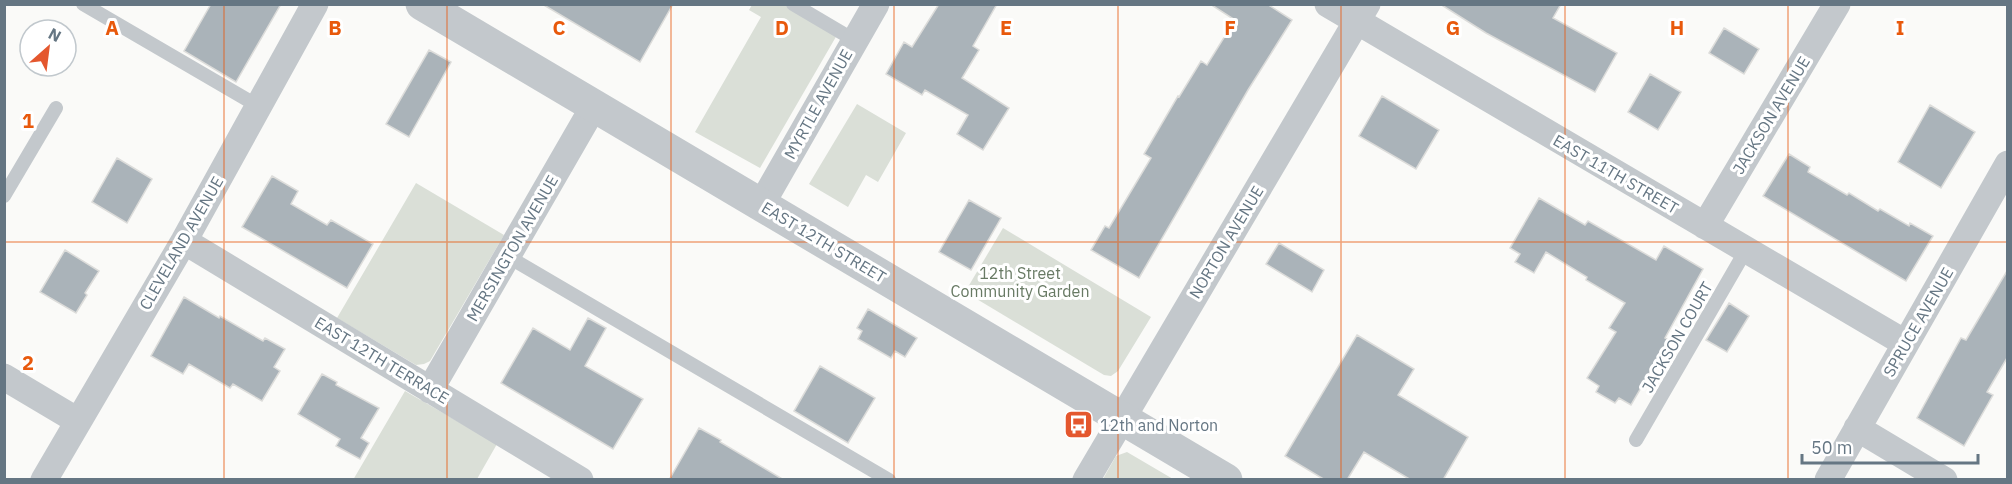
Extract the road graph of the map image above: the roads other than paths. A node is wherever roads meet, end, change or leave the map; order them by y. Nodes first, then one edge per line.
1 (82, 4) edge
2 (315, 4) edge
3 (422, 4) edge
4 (793, 4) edge
5 (876, 4) edge
6 (1328, 4) edge
7 (1837, 4) edge
8 (1362, 13) edge
9 (854, 40) junction
10 (258, 106) junction
11 (594, 106) junction
12 (56, 108) dead end
13 (2007, 164) edge
14 (4, 196) edge
15 (761, 205) junction
16 (1705, 226) junction
17 (184, 241) junction
18 (1746, 250) junction
19 (507, 256) junction
20 (1905, 343) junction
21 (4, 377) edge
22 (430, 390) junction
23 (1123, 418) junction
24 (78, 421) junction
25 (1857, 428) junction
26 (1636, 440) dead end
27 (44, 480) edge
28 (580, 480) edge
29 (889, 480) edge
30 (1086, 480) edge
31 (1226, 480) edge
32 (1828, 480) edge
33 (1944, 480) edge

1 - 10 lane
2 - 10 street, CLEVELAND AVENUE
3 - 11 street, EAST 12TH STREET
4 - 9 lane
5 - 9 street, MYRTLE AVENUE
6 - 8 street, EAST 11TH STREET
7 - 16 street, JACKSON AVENUE
8 - 16 street, EAST 11TH STREET
8 - 23 street, NORTON AVENUE
9 - 15 street, MYRTLE AVENUE
10 - 17 street, CLEVELAND AVENUE
11 - 15 street, EAST 12TH STREET
11 - 19 street, MERSINGTON AVENUE
12 - 14 lane
13 - 20 street, SPRUCE AVENUE
15 - 23 street, EAST 12TH STREET
16 - 18 street, EAST 11TH STREET
17 - 22 street, EAST 12TH TERRACE
17 - 24 street, CLEVELAND AVENUE
18 - 20 street, EAST 11TH STREET
18 - 26 lane, JACKSON COURT
19 - 22 street, MERSINGTON AVENUE
19 - 29 lane
20 - 25 street, SPRUCE AVENUE
21 - 24 street
22 - 28 street, EAST 12TH TERRACE
23 - 30 street, NORTON AVENUE
23 - 31 street, EAST 12TH STREET
24 - 27 street, CLEVELAND AVENUE
25 - 32 street, SPRUCE AVENUE
25 - 33 street

